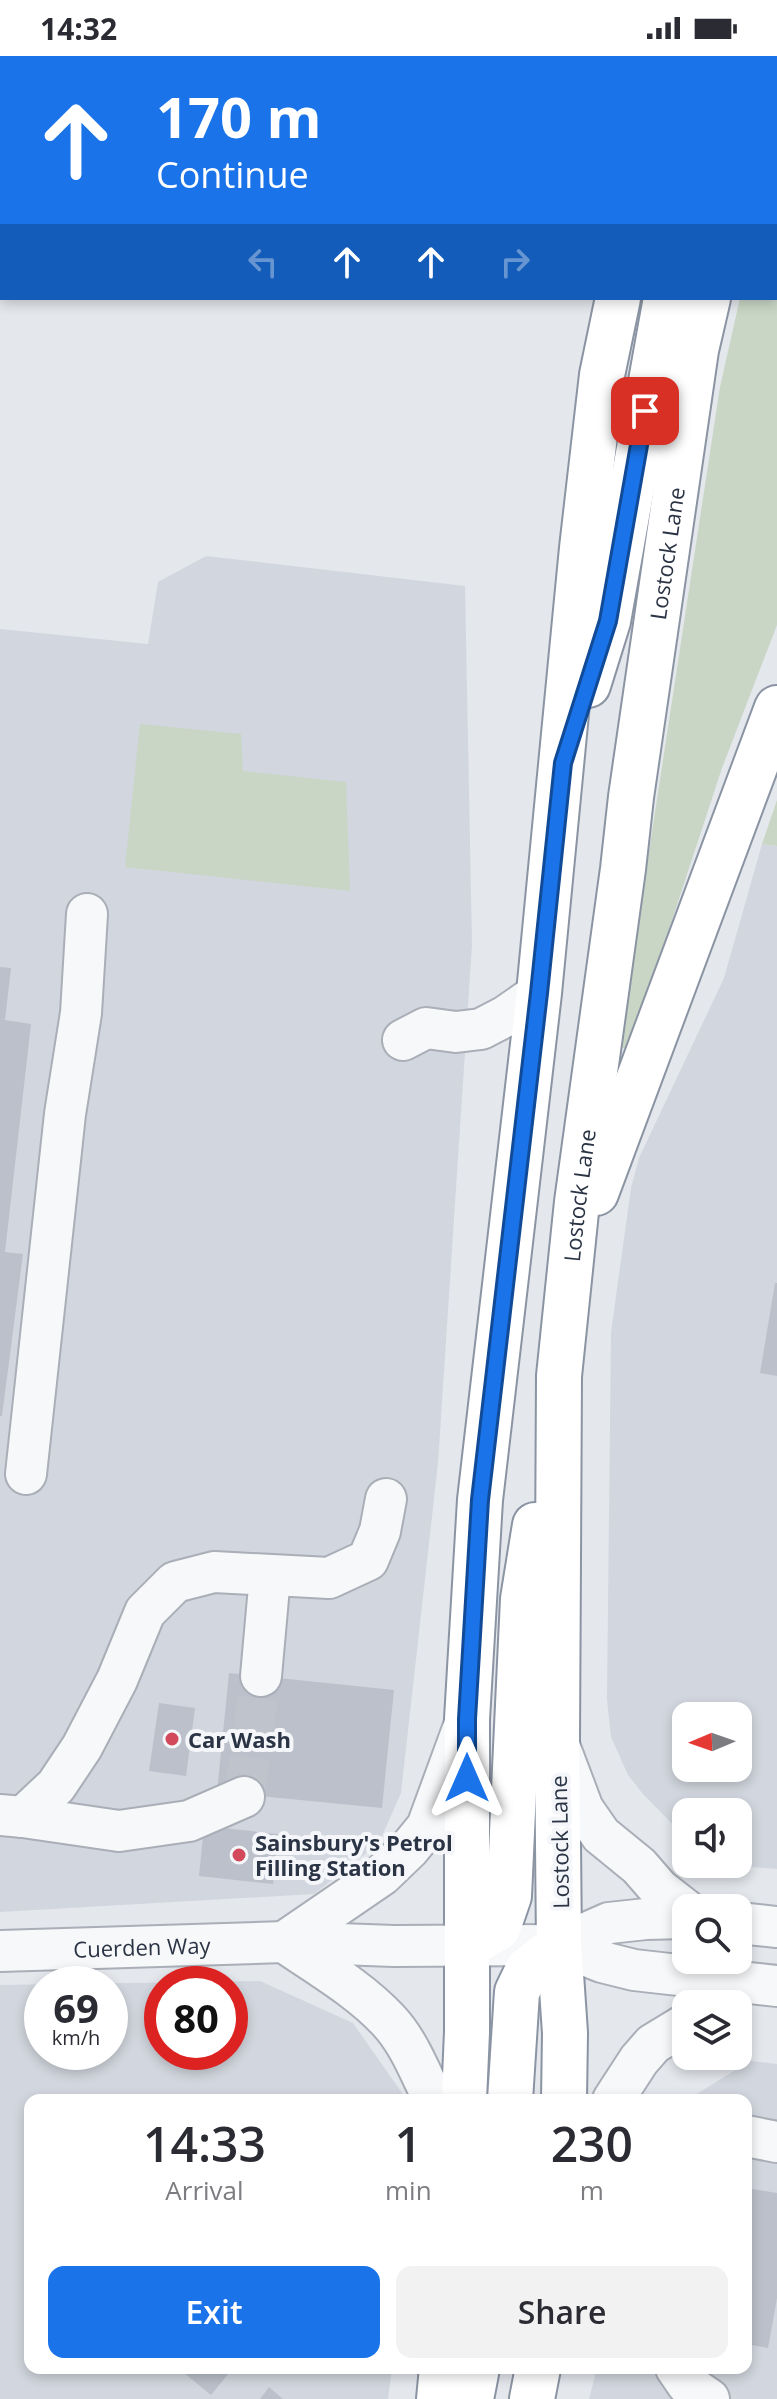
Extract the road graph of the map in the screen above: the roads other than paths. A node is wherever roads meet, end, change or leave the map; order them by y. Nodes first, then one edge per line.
1 (618, 300) edge
2 (666, 300) edge
3 (708, 300) edge
4 (777, 708) edge
5 (563, 763) junction
6 (87, 914) dead end
7 (539, 993) junction
8 (403, 1040) dead end
9 (571, 1260) junction
10 (559, 1376) junction
11 (26, 1474) dead end
12 (386, 1499) dead end
13 (270, 1576) junction
14 (261, 1676) tunnel mouth
15 (467, 1719) junction
16 (557, 1740) junction
17 (244, 1797) dead end
18 (12, 1816) edge
19 (672, 1899) edge
20 (672, 1918) edge
21 (752, 1924) edge
22 (777, 1927) edge
23 (284, 1942) junction
24 (559, 1945) junction
25 (468, 1946) junction
26 (0, 1951) edge
27 (777, 1988) edge
28 (752, 1998) edge
29 (672, 2032) edge
30 (431, 2094) edge
31 (464, 2094) edge
32 (510, 2094) edge
33 (564, 2094) edge
34 (617, 2094) edge
35 (752, 2137) edge
36 (777, 2142) edge
37 (441, 2374) edge
38 (476, 2374) edge
39 (537, 2374) edge
40 (680, 2374) edge
41 (439, 2399) edge
42 (471, 2399) edge
43 (532, 2399) edge
44 (709, 2399) edge

1 - 5 highway
2 - 5 highway
3 - 9 highway, Lostock Lane
4 - 9 highway
5 - 7 highway
6 - 11 street
7 - 8 street
7 - 15 highway
9 - 10 highway, Lostock Lane
10 - 16 highway, Lostock Lane
10 - 25 highway
12 - 13 street
13 - 14 street
13 - 18 street
15 - 23 street
15 - 25 highway
16 - 19 street
16 - 24 highway, Lostock Lane
17 - 18 street
20 - 24 street
21 - 22 street
23 - 25 street, Cuerden Way
23 - 26 street, Cuerden Way
23 - 30 street
24 - 25 street, Cuerden Way
24 - 27 street
24 - 32 highway
24 - 33 highway, Lostock Lane
25 - 31 highway
27 - 28 street
29 - 34 street
35 - 36 street
37 - 41 highway
38 - 42 highway
39 - 43 highway
40 - 44 street

